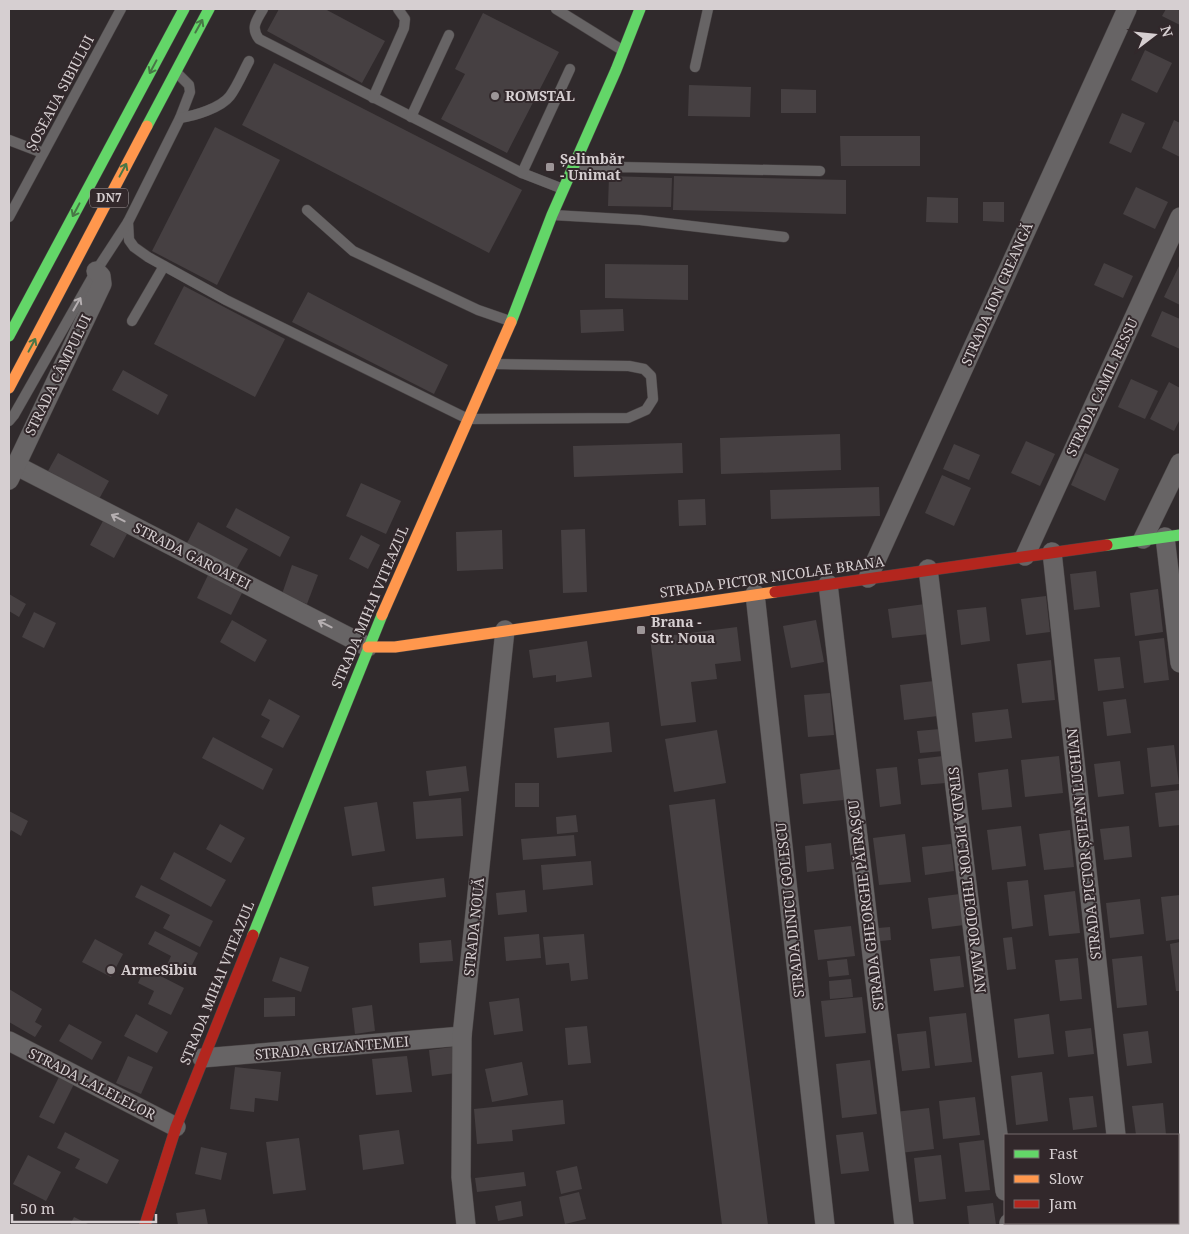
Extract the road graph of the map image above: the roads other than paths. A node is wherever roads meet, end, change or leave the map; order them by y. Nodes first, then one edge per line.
1 (121, 9) edge
2 (184, 9) edge
3 (209, 9) edge
4 (263, 9) edge
5 (398, 9) edge
6 (556, 9) edge
7 (640, 9) edge
8 (708, 9) edge
9 (1126, 9) edge
10 (449, 35) dead end
11 (623, 50) junction
12 (250, 61) dead end
13 (696, 67) dead end
14 (570, 69) dead end
15 (174, 72) junction
16 (373, 98) junction
17 (411, 117) junction
18 (180, 118) junction
19 (9, 140) edge
20 (43, 153) junction
21 (574, 168) junction
22 (820, 171) dead end
23 (522, 173) junction
24 (564, 190) junction
25 (306, 210) dead end
26 (552, 215) junction
27 (9, 216) edge
28 (1180, 217) edge
29 (128, 222) junction
30 (784, 237) dead end
31 (164, 266) junction
32 (96, 271) junction
33 (132, 321) dead end
34 (511, 322) junction
35 (9, 336) edge
36 (492, 364) junction
37 (9, 388) edge
38 (468, 418) junction
39 (9, 421) edge
40 (1180, 464) edge
41 (12, 473) edge
42 (1172, 536) edge
43 (1142, 540) junction
44 (1052, 552) junction
45 (1025, 556) junction
46 (928, 569) junction
47 (868, 578) junction
48 (828, 584) junction
49 (755, 594) junction
50 (505, 630) junction
51 (368, 646) junction
52 (1180, 663) edge
53 (462, 1036) junction
54 (9, 1041) edge
55 (202, 1058) junction
56 (176, 1127) junction
57 (1116, 1134) edge
58 (1004, 1183) edge
59 (145, 1225) edge
60 (466, 1225) edge
61 (825, 1225) edge
62 (904, 1225) edge

1 - 20 lane, ȘOSEAUA SIBIULUI
2 -> 35 main road, DN7
15 -> 3 main road, DN7
4 - 16 lane
5 - 16 lane
6 - 11 lane
7 - 11 main road, STRADA MIHAI VITEAZUL
8 - 13 lane
9 - 47 street, STRADA ION CREANGĂ
10 - 17 lane
11 - 21 main road, STRADA MIHAI VITEAZUL
12 - 18 lane
14 - 23 lane
15 - 18 lane
37 -> 15 main road, DN7
16 - 17 lane
17 - 23 lane
18 - 29 lane
19 - 20 lane
20 - 27 lane, ȘOSEAUA SIBIULUI
21 - 22 lane
21 - 24 main road, STRADA MIHAI VITEAZUL
23 - 24 lane
24 - 26 main road, STRADA MIHAI VITEAZUL
25 - 34 lane
26 - 30 lane
26 - 34 main road, STRADA MIHAI VITEAZUL
28 - 45 street, STRADA CAMIL RESSU
29 - 31 lane
29 - 32 lane
31 - 33 lane
31 - 38 lane
39 -> 32 lane
32 - 41 street, STRADA CÂMPULUI
34 - 36 main road, STRADA MIHAI VITEAZUL
36 - 38 main road, STRADA MIHAI VITEAZUL
36 - 38 lane
38 - 51 main road, STRADA MIHAI VITEAZUL
40 - 43 street
51 -> 41 street, STRADA GAROAFEI
42 - 43 main road, STRADA PICTOR NICOLAE BRANA
42 - 52 street
43 - 44 main road, STRADA PICTOR NICOLAE BRANA
44 - 45 main road, STRADA PICTOR NICOLAE BRANA
44 - 57 street, STRADA PICTOR ȘTEFAN LUCHIAN
45 - 46 main road, STRADA PICTOR NICOLAE BRANA
46 - 47 main road, STRADA PICTOR NICOLAE BRANA
46 - 58 street, STRADA PICTOR THEODOR AMAN
47 - 48 main road, STRADA PICTOR NICOLAE BRANA
48 - 49 main road, STRADA PICTOR NICOLAE BRANA
48 - 62 street, STRADA GHEORGHE PĂTRAȘCU
49 - 50 main road, STRADA PICTOR NICOLAE BRANA
49 - 61 street, STRADA DINICU GOLESCU
50 - 51 main road, STRADA PICTOR NICOLAE BRANA
50 - 53 street, STRADA NOUĂ
51 - 55 main road, STRADA MIHAI VITEAZUL
53 - 55 street, STRADA CRIZANTEMEI
53 - 60 street, STRADA NOUĂ
54 - 56 street, STRADA LALELELOR
55 - 56 main road, STRADA MIHAI VITEAZUL
56 - 59 main road, STRADA MIHAI VITEAZUL

